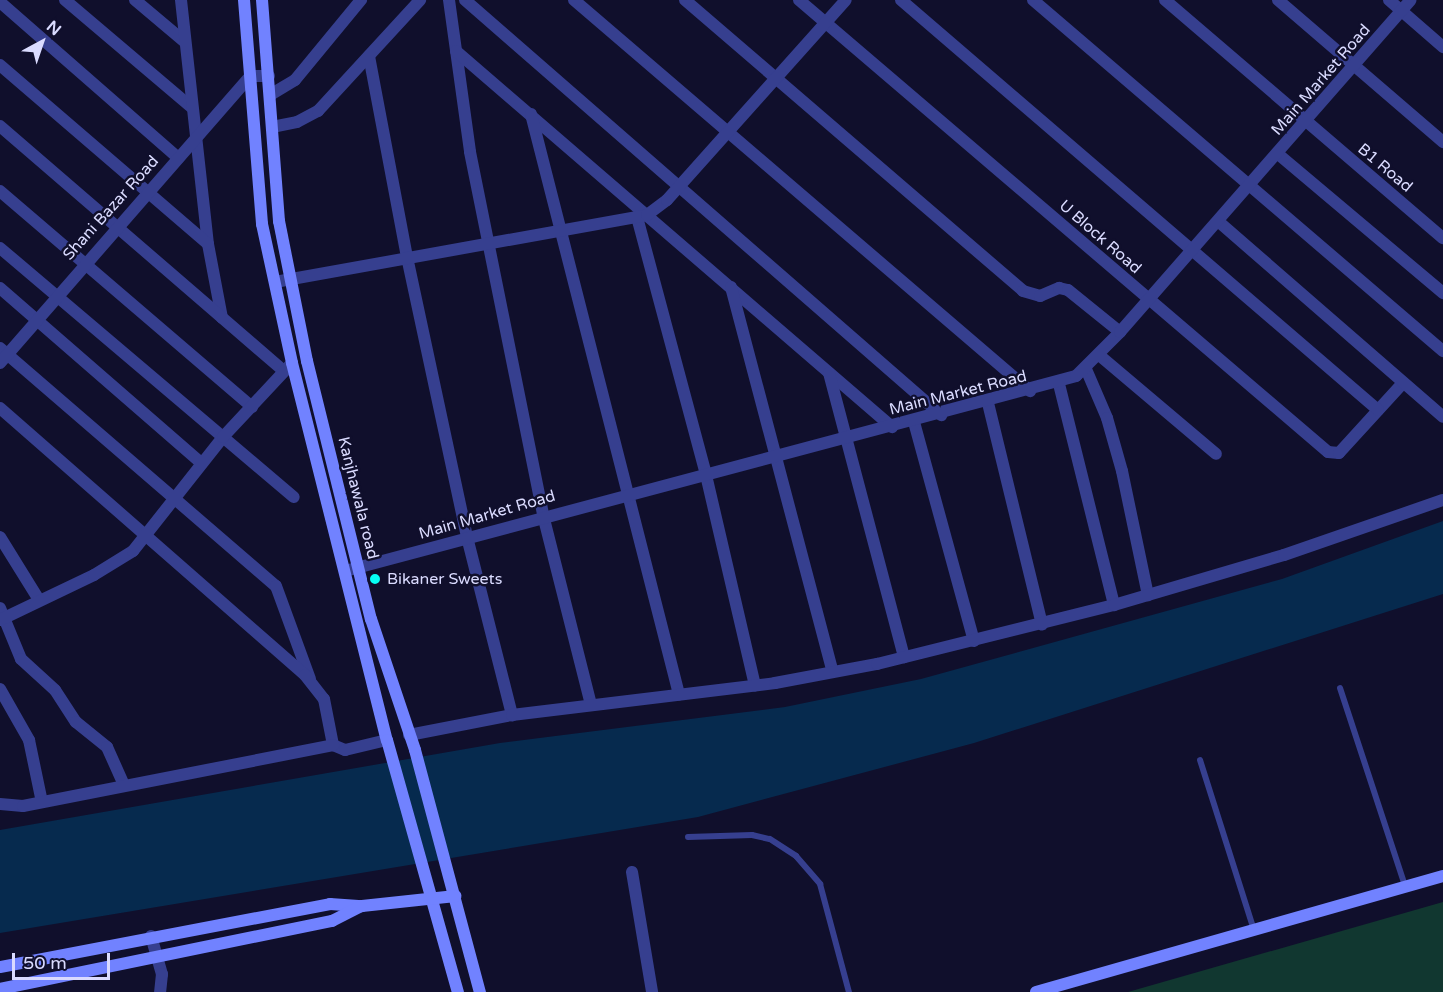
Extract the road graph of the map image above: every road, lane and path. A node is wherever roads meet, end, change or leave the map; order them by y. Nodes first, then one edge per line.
1 (65, 0) edge
2 (135, 0) edge
3 (181, 0) edge
4 (244, 0) edge
5 (262, 0) edge
6 (361, 0) edge
7 (420, 0) edge
8 (449, 0) edge
9 (465, 0) edge
10 (574, 0) edge
11 (685, 0) edge
12 (799, 0) edge
13 (846, 0) edge
14 (901, 0) edge
15 (1033, 0) edge
16 (1165, 0) edge
17 (1278, 0) edge
18 (1389, 0) edge
19 (1411, 0) edge
20 (0, 2) edge
21 (1402, 11) junction
22 (826, 23) junction
23 (185, 42) junction
24 (1443, 47) edge
25 (456, 51) junction
26 (369, 56) junction
27 (0, 65) edge
28 (1354, 66) junction
29 (250, 76) junction
30 (269, 76) junction
31 (776, 77) junction
32 (270, 96) junction
33 (190, 107) junction
34 (531, 114) junction
35 (1306, 122) junction
36 (0, 126) edge
37 (272, 127) junction
38 (726, 131) junction
39 (195, 138) junction
40 (1443, 142) edge
41 (1278, 154) junction
42 (178, 158) junction
43 (1251, 186) junction
44 (677, 187) junction
45 (0, 191) edge
46 (147, 192) junction
47 (642, 216) junction
48 (1219, 222) junction
49 (117, 226) junction
50 (560, 230) junction
51 (1443, 238) edge
52 (488, 242) junction
53 (208, 244) junction
54 (0, 248) edge
55 (1192, 251) junction
56 (407, 257) junction
57 (84, 263) junction
58 (291, 279) junction
59 (275, 282) junction
60 (731, 287) junction
61 (0, 288) edge
62 (1443, 293) edge
63 (55, 296) junction
64 (1148, 301) junction
65 (222, 318) junction
66 (38, 319) junction
67 (1120, 332) junction
68 (1443, 351) edge
69 (2, 355) edge
70 (1099, 355) junction
71 (288, 367) junction
72 (1086, 369) junction
73 (829, 372) junction
74 (1403, 383) junction
75 (1059, 384) junction
76 (1030, 392) junction
77 (988, 403) junction
78 (252, 407) junction
79 (0, 408) edge
80 (1378, 410) junction
81 (941, 415) junction
82 (1443, 417) edge
83 (914, 422) junction
84 (892, 427) junction
85 (222, 437) junction
86 (849, 437) junction
87 (1216, 454) dead end
88 (774, 456) junction
89 (201, 463) junction
90 (706, 475) junction
91 (630, 495) junction
92 (172, 496) junction
93 (294, 497) dead end
94 (1443, 500) edge
95 (543, 515) junction
96 (147, 535) junction
97 (0, 537) edge
98 (467, 537) junction
99 (359, 568) junction
100 (345, 571) junction
101 (1148, 595) junction
102 (39, 600) junction
103 (1114, 605) junction
104 (2, 615) edge
105 (1042, 624) junction
106 (974, 641) junction
107 (904, 657) junction
108 (833, 672) junction
109 (755, 685) junction
110 (313, 686) junction
111 (1340, 688) dead end
112 (0, 689) edge
113 (679, 694) junction
114 (591, 705) junction
115 (512, 715) junction
116 (409, 735) junction
117 (333, 745) junction
118 (389, 745) junction
119 (1200, 760) dead end
120 (124, 785) junction
121 (42, 802) junction
122 (0, 804) edge
123 (688, 837) dead end
124 (632, 872) dead end
125 (1442, 880) edge
126 (1405, 886) junction
127 (455, 897) junction
128 (434, 898) junction
129 (362, 906) junction
130 (1254, 930) junction
131 (151, 936) junction
132 (157, 956) junction
133 (0, 967) edge
134 (0, 989) edge
135 (160, 992) edge
136 (458, 992) edge
137 (480, 992) edge
138 (652, 992) edge
139 (849, 992) edge
140 (1036, 992) edge

1 - 33 street
2 - 23 street
3 - 23 street
4 - 29 main road, Kanjhawala road
5 - 30 main road, Kanjhawala road
6 - 32 street
7 - 26 street
8 - 25 street
9 - 44 street
10 - 38 street
11 - 31 street
12 - 22 street, U Block Road
13 - 22 street
14 - 55 street
15 - 43 street
16 - 35 street, B1 Road
17 - 28 street
18 - 21 street
19 - 21 street, Main Market Road
20 - 42 street
21 - 24 street
21 - 28 street, Main Market Road
22 - 31 street
22 - 64 street, U Block Road
23 - 33 street
25 - 34 street
25 - 52 street
26 - 37 street
26 - 56 street
27 - 46 street
28 - 35 street, Main Market Road
28 - 40 street
29 - 30 street
29 - 39 street, Shani Bazar Road
29 - 59 main road, Kanjhawala road
30 - 32 main road, Kanjhawala road
31 - 38 street
31 - 67 street
32 - 37 main road, Kanjhawala road
33 - 39 street
34 - 47 street
34 - 50 street
35 - 41 street, Main Market Road
35 - 51 street, B1 Road
36 - 49 street
37 - 58 main road, Kanjhawala road
38 - 44 street
38 - 76 street
39 - 42 street, Shani Bazar Road
39 - 53 street
41 - 43 street, Main Market Road
41 - 62 street
42 - 46 street, Shani Bazar Road
43 - 48 street, Main Market Road
43 - 68 street
44 - 47 street
44 - 81 street
45 - 57 street
46 - 49 street, Shani Bazar Road
46 - 53 street
47 - 50 street
47 - 60 street
47 - 90 street
48 - 55 street, Main Market Road
48 - 74 street
49 - 57 street, Shani Bazar Road
49 - 65 street
50 - 52 street
50 - 91 street
52 - 56 street
52 - 95 street
53 - 65 street
54 - 63 street
55 - 64 street, Main Market Road
55 - 80 street
56 - 58 street
56 - 98 street
57 - 63 street, Shani Bazar Road
57 - 78 street
58 - 59 street
58 - 99 main road, Kanjhawala road
59 - 71 main road, Kanjhawala road
60 - 73 street
60 - 88 street
61 - 66 street
63 - 66 street, Shani Bazar Road
63 - 85 street
64 - 67 street, Main Market Road
64 - 80 street, U Block Road
65 - 71 street
66 - 69 street, Shani Bazar Road
66 - 89 street
67 - 70 street, Main Market Road
69 - 92 street
70 - 72 street, Main Market Road
70 - 87 street
71 - 78 street
71 - 100 main road, Kanjhawala road
72 - 75 street, Main Market Road
72 - 101 street
73 - 84 street
73 - 86 street
74 - 80 street
74 - 82 street
75 - 76 street, Main Market Road
75 - 103 street
76 - 77 street, Main Market Road
77 - 81 street, Main Market Road
77 - 105 street
78 - 85 street
79 - 96 street
81 - 83 street, Main Market Road
83 - 84 street, Main Market Road
83 - 106 street
84 - 86 street, Main Market Road
85 - 89 street
85 - 93 street
86 - 88 street, Main Market Road
86 - 107 street
88 - 90 street, Main Market Road
88 - 108 street
89 - 92 street
90 - 91 street, Main Market Road
90 - 109 street
91 - 95 street, Main Market Road
91 - 113 street
92 - 96 street
92 - 110 street
94 - 101 street
95 - 98 street, Main Market Road
95 - 114 street
96 - 102 street
96 - 110 street
97 - 102 street
98 - 99 street, Main Market Road
98 - 115 street
99 - 100 street, Main Market Road
99 - 116 main road, Kanjhawala road
100 - 118 main road, Kanjhawala road
101 - 103 street
102 - 104 street
103 - 105 street
104 - 120 street
105 - 106 street
106 - 107 street
107 - 108 street
108 - 109 street
109 - 113 street
110 - 117 street
111 - 126 lane
112 - 121 street
113 - 114 street
114 - 115 street
115 - 116 street
116 - 127 main road, Kanjhawala road
117 - 118 street
117 - 120 street
118 - 128 main road, Kanjhawala road
119 - 130 lane
120 - 121 street
121 - 122 street
123 - 139 lane
124 - 138 street
125 - 126 main road
126 - 130 main road
127 - 128 main road
127 - 137 main road, Kanjhawala road
128 - 129 main road
128 - 136 main road, Kanjhawala road
129 - 131 main road
129 - 132 main road
130 - 140 main road
131 - 132 street
131 - 133 main road
132 - 134 main road
132 - 135 street

